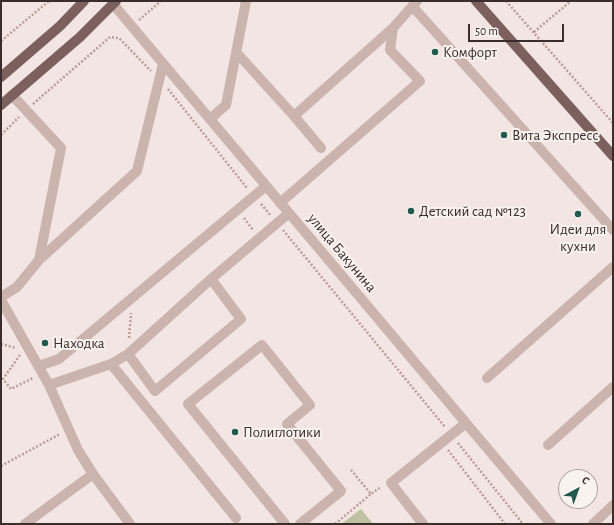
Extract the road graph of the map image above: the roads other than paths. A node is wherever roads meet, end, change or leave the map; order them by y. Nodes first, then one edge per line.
1 (84, 1) edge
2 (246, 1) edge
3 (476, 1) edge
4 (113, 2) edge
5 (415, 4) edge
6 (393, 28) junction
7 (236, 52) junction
8 (163, 64) junction
9 (1, 78) edge
10 (12, 95) junction
11 (1, 105) edge
12 (294, 116) junction
13 (210, 120) junction
14 (321, 148) dead end
15 (613, 156) edge
16 (266, 186) junction
17 (280, 203) junction
18 (289, 213) junction
19 (613, 230) edge
20 (39, 260) junction
21 (613, 268) edge
22 (211, 279) junction
23 (1, 299) edge
24 (128, 354) junction
25 (111, 364) junction
26 (41, 370) junction
27 (487, 378) dead end
28 (49, 385) junction
29 (613, 387) edge
30 (466, 423) junction
31 (548, 445) dead end
32 (93, 474) junction
33 (613, 505) edge
34 (236, 518) dead end
35 (280, 522) edge
36 (25, 524) edge
37 (130, 524) edge
38 (300, 524) edge
39 (422, 524) edge
40 (551, 524) edge
41 (593, 524) edge

1 - 9 main road
2 - 7 street
3 - 15 main road
4 - 8 street, улица Бакунина
4 - 10 main road
5 - 6 street
5 - 19 street
6 - 12 street
6 - 17 street
7 - 12 street
7 - 13 street
8 - 13 street, улица Бакунина
8 - 20 street
10 - 11 main road
10 - 20 street
12 - 14 street
13 - 16 street, улица Бакунина
16 - 17 street, улица Бакунина
16 - 26 street
17 - 18 street, улица Бакунина
18 - 22 street
18 - 30 street, улица Бакунина
20 - 23 street
21 - 27 street
22 - 24 street
22 - 24 street
23 - 26 street
24 - 25 street
25 - 28 street
25 - 34 street
26 - 28 street
28 - 32 street
29 - 31 street
30 - 39 street
30 - 40 street, улица Бакунина
32 - 36 street
32 - 37 street
33 - 41 street
35 - 38 street

